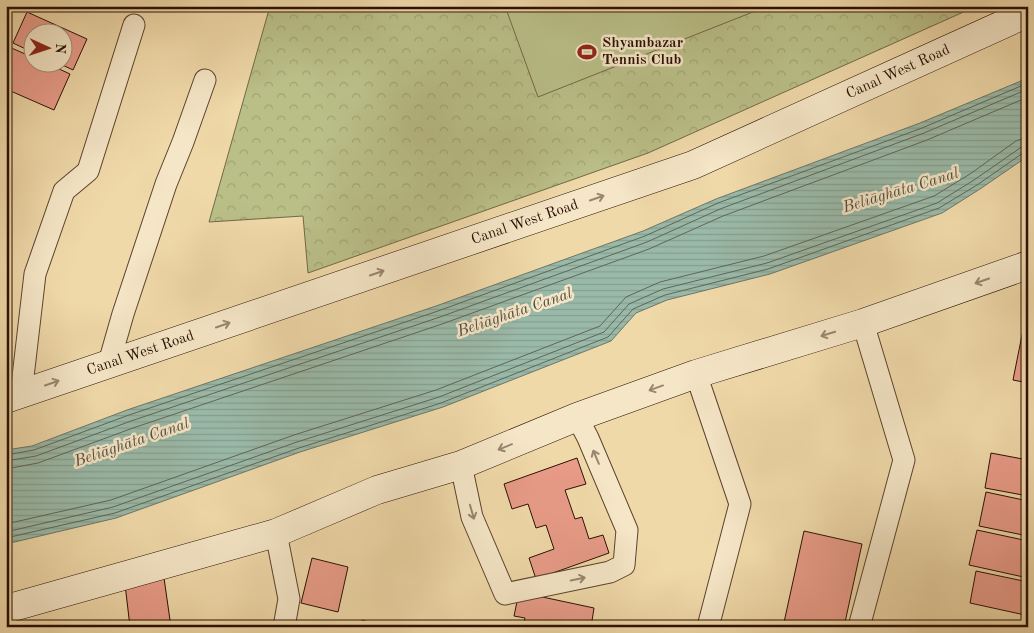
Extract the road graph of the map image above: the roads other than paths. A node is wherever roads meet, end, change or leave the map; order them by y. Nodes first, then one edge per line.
1 (1028, 13) edge
2 (134, 25) dead end
3 (205, 80) dead end
4 (1028, 265) edge
5 (863, 323) junction
6 (109, 363) junction
7 (696, 374) junction
8 (14, 396) edge
9 (577, 417) junction
10 (461, 465) junction
11 (276, 533) junction
12 (6, 609) edge
13 (284, 627) edge
14 (708, 627) edge
15 (859, 627) edge

6 -> 1 main road, Canal West Road
2 - 8 street
3 - 6 street
4 -> 5 main road
5 -> 7 main road
5 - 15 street
8 -> 6 main road, Canal West Road
7 -> 9 main road
7 - 14 street
9 -> 10 main road
10 -> 9 street
10 - 11 main road
11 - 12 main road
11 - 13 street

